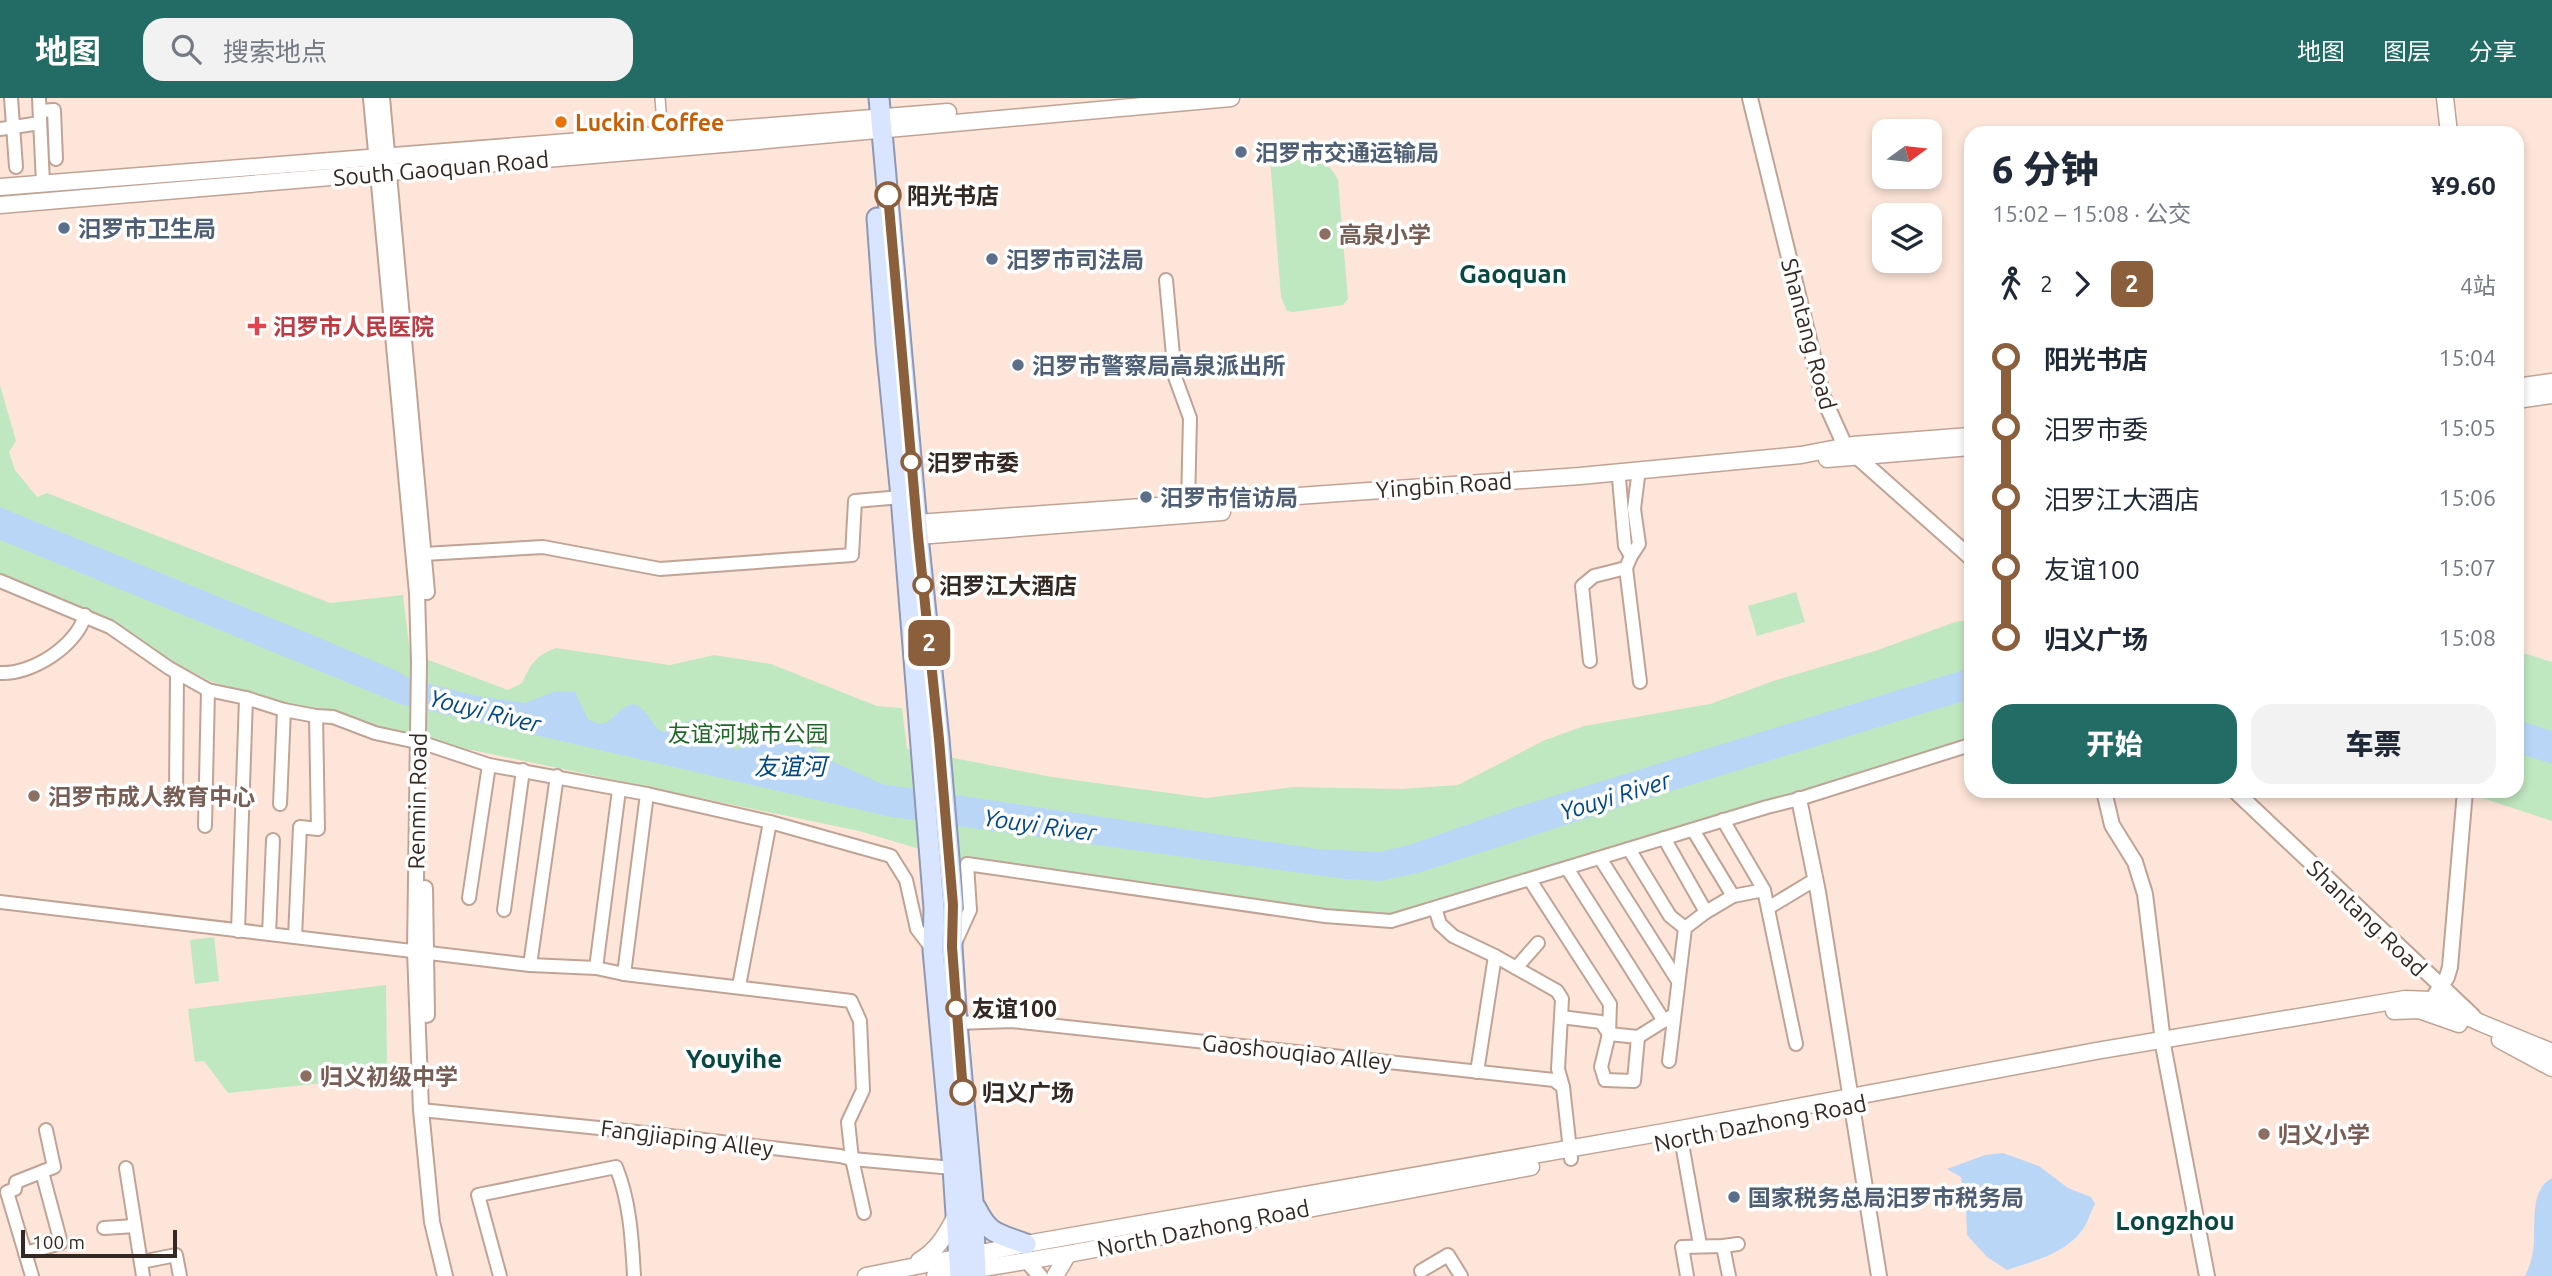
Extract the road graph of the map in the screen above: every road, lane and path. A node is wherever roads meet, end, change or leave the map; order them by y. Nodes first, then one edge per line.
1 (11, 98) edge
2 (371, 98) edge
3 (383, 98) edge
4 (660, 98) edge
5 (867, 98) edge
6 (1114, 98) edge
7 (1231, 98) edge
8 (1750, 98) edge
9 (1760, 98) edge
10 (2434, 98) edge
11 (2445, 98) edge
12 (40, 111) edge
13 (876, 119) edge
14 (2438, 126) edge
15 (2448, 126) edge
16 (6, 128) edge
17 (663, 136) junction
18 (57, 159) dead end
19 (382, 166) junction
20 (16, 167) dead end
21 (43, 183) junction
22 (0, 187) edge
23 (0, 205) edge
24 (1166, 280) dead end
25 (2552, 382) edge
26 (2524, 386) edge
27 (2552, 395) edge
28 (2524, 399) edge
29 (1964, 437) edge
30 (1964, 447) edge
31 (1855, 450) junction
32 (1638, 477) junction
33 (1619, 478) junction
34 (901, 497) junction
35 (1188, 504) junction
36 (917, 529) junction
37 (1964, 542) edge
38 (1964, 551) edge
39 (424, 554) junction
40 (1629, 562) junction
41 (1, 583) edge
42 (85, 615) junction
43 (1591, 661) dead end
44 (423, 665) junction
45 (0, 673) edge
46 (177, 673) junction
47 (1640, 682) dead end
48 (208, 690) junction
49 (246, 698) junction
50 (284, 710) junction
51 (316, 716) junction
52 (422, 736) junction
53 (1964, 747) edge
54 (489, 765) junction
55 (523, 771) junction
56 (556, 776) junction
57 (619, 790) junction
58 (176, 794) dead end
59 (647, 794) junction
60 (2106, 798) edge
61 (2229, 798) edge
62 (2242, 798) edge
63 (2464, 798) edge
64 (1799, 800) junction
65 (280, 804) dead end
66 (1723, 820) junction
67 (770, 821) junction
68 (205, 826) dead end
69 (1693, 830) junction
70 (1664, 838) junction
71 (272, 840) dead end
72 (1629, 849) junction
73 (1600, 858) junction
74 (1567, 868) junction
75 (1816, 878) junction
76 (1530, 880) junction
77 (1764, 890) junction
78 (1733, 896) junction
79 (469, 898) dead end
80 (0, 902) edge
81 (944, 906) junction
82 (1435, 908) junction
83 (1768, 908) junction
84 (504, 910) dead end
85 (1706, 912) junction
86 (1685, 928) junction
87 (238, 931) junction
88 (270, 934) junction
89 (295, 937) junction
90 (1538, 943) dead end
91 (943, 948) junction
92 (420, 951) junction
93 (1495, 956) junction
94 (530, 965) junction
95 (596, 968) junction
96 (1516, 968) junction
97 (624, 975) junction
98 (1678, 981) junction
99 (739, 986) junction
100 (2436, 993) junction
101 (2406, 1009) junction
102 (1561, 1017) junction
103 (1669, 1018) junction
104 (957, 1023) junction
105 (2481, 1028) junction
106 (1609, 1034) junction
107 (1638, 1037) junction
108 (1796, 1044) dead end
109 (2164, 1045) junction
110 (2552, 1052) edge
111 (1669, 1061) dead end
112 (2552, 1068) edge
113 (1477, 1072) junction
114 (1563, 1087) junction
115 (1851, 1102) junction
116 (426, 1111) junction
117 (46, 1130) dead end
118 (1681, 1138) junction
119 (1570, 1154) junction
120 (852, 1159) junction
121 (126, 1168) dead end
122 (953, 1168) junction
123 (42, 1172) junction
124 (973, 1201) junction
125 (864, 1213) dead end
126 (957, 1214) junction
127 (135, 1226) junction
128 (104, 1228) dead end
129 (1738, 1244) dead end
130 (1700, 1245) junction
131 (1723, 1246) junction
132 (26, 1253) junction
133 (1068, 1254) junction
134 (1027, 1261) edge
135 (141, 1262) junction
136 (907, 1267) junction
137 (967, 1267) edge
138 (1421, 1270) dead end
139 (32, 1276) edge
140 (143, 1276) edge
141 (180, 1276) edge
142 (445, 1276) edge
143 (453, 1276) edge
144 (500, 1276) edge
145 (634, 1276) edge
146 (866, 1276) edge
147 (934, 1276) edge
148 (1040, 1276) edge
149 (1055, 1276) edge
150 (1461, 1276) edge
151 (1687, 1276) edge
152 (1729, 1276) edge
153 (1879, 1276) edge
154 (2207, 1276) edge

1 - 16 street
2 - 19 street
3 - 19 street
4 - 17 street
5 - 13 main road
6 - 13 main road
7 - 13 main road
8 - 31 street, Shantang Road
9 - 31 street, Shantang Road
10 - 14 main road
11 - 15 main road
12 - 16 street
12 - 18 street
12 - 21 street
13 - 17 main road, South Gaoquan Road
13 - 19 main road, South Gaoquan Road
13 - 34 main road
13 - 36 main road
16 - 20 street
17 - 19 main road, South Gaoquan Road
19 - 21 main road, South Gaoquan Road
19 - 23 main road, South Gaoquan Road
19 - 39 street, Renmin Road
19 - 44 street, Renmin Road
21 - 22 main road, South Gaoquan Road
24 - 35 street
25 - 26 main road
27 - 28 main road
29 - 31 main road, Yingbin Road
30 - 31 main road, Yingbin Road
31 - 32 main road, Yingbin Road
31 - 35 main road, Yingbin Road
31 - 37 street, Shantang Road
31 - 38 street, Shantang Road
32 - 33 main road, Yingbin Road
32 - 40 street
33 - 36 main road, Yingbin Road
33 - 40 street
34 - 39 street
34 - 81 main road
35 - 36 main road, Yingbin Road
36 - 81 main road
39 - 44 street, Renmin Road
40 - 43 street
40 - 47 street
41 - 42 street
42 - 45 street
42 - 46 street
44 - 52 street, Renmin Road
46 - 48 street
46 - 58 street
48 - 49 street
48 - 68 street
49 - 50 street
49 - 87 street
50 - 51 street
50 - 65 street
51 - 52 street
51 - 89 street
52 - 54 street
52 - 92 street, Renmin Road
53 - 64 street
54 - 55 street
54 - 79 street
55 - 56 street
55 - 84 street
56 - 57 street
56 - 94 street
57 - 59 street
57 - 95 street
59 - 67 street
59 - 97 street
60 - 109 street
61 - 100 street, Shantang Road
62 - 100 street, Shantang Road
63 - 100 street
64 - 66 street
64 - 75 street
66 - 69 street
66 - 77 street
67 - 91 street
67 - 99 street
69 - 70 street
69 - 78 street
70 - 72 street
70 - 85 street
71 - 88 street
72 - 73 street
72 - 86 street
73 - 74 street
73 - 98 street
74 - 76 street
74 - 103 street
75 - 83 street
75 - 115 street
76 - 82 street
76 - 106 street
77 - 78 street
77 - 83 street
78 - 85 street
80 - 87 street
81 - 91 main road
82 - 91 street
82 - 93 street
83 - 108 street
85 - 86 street
86 - 98 street
87 - 88 street
88 - 89 street
89 - 92 street
90 - 96 street
91 - 104 main road
91 - 122 main road
92 - 94 street
92 - 116 street, Renmin Road
93 - 96 street
93 - 113 street
94 - 95 street
95 - 97 street
96 - 102 street
97 - 99 street
98 - 103 street
99 - 120 street
100 - 101 street
100 - 105 street, Shantang Road
100 - 105 main road, North Dazhong Road
100 - 109 main road, North Dazhong Road
101 - 105 main road, North Dazhong Road
101 - 109 main road, North Dazhong Road
102 - 106 street
102 - 114 street
103 - 107 street
103 - 111 street
104 - 113 street, Gaoshouqiao Alley
104 - 124 main road
105 - 110 main road, North Dazhong Road
105 - 112 main road, North Dazhong Road
106 - 107 street
106 - 107 street
109 - 115 main road, North Dazhong Road
109 - 154 street
113 - 114 street, Gaoshouqiao Alley
114 - 119 street
115 - 118 main road, North Dazhong Road
115 - 119 main road, North Dazhong Road
115 - 153 street
116 - 120 street, Fangjiaping Alley
116 - 142 street, Renmin Road
116 - 143 street, Renmin Road
117 - 123 street
118 - 119 main road, North Dazhong Road
118 - 130 street
119 - 133 main road, North Dazhong Road
119 - 134 main road, North Dazhong Road
120 - 122 street, Fangjiaping Alley
120 - 125 street
121 - 127 street
122 - 126 main road
123 - 132 street
123 - 132 street
124 - 134 main road
124 - 137 main road
126 - 136 main road
126 - 137 main road
127 - 128 street
127 - 135 street
129 - 131 street
130 - 131 street
130 - 151 street
131 - 152 street
132 - 139 street
133 - 134 main road, North Dazhong Road
133 - 149 main road
134 - 137 main road, North Dazhong Road
134 - 148 street
135 - 140 street
135 - 141 street
136 - 137 main road
136 - 146 main road
137 - 147 main road
138 - 150 street
144 - 145 street

